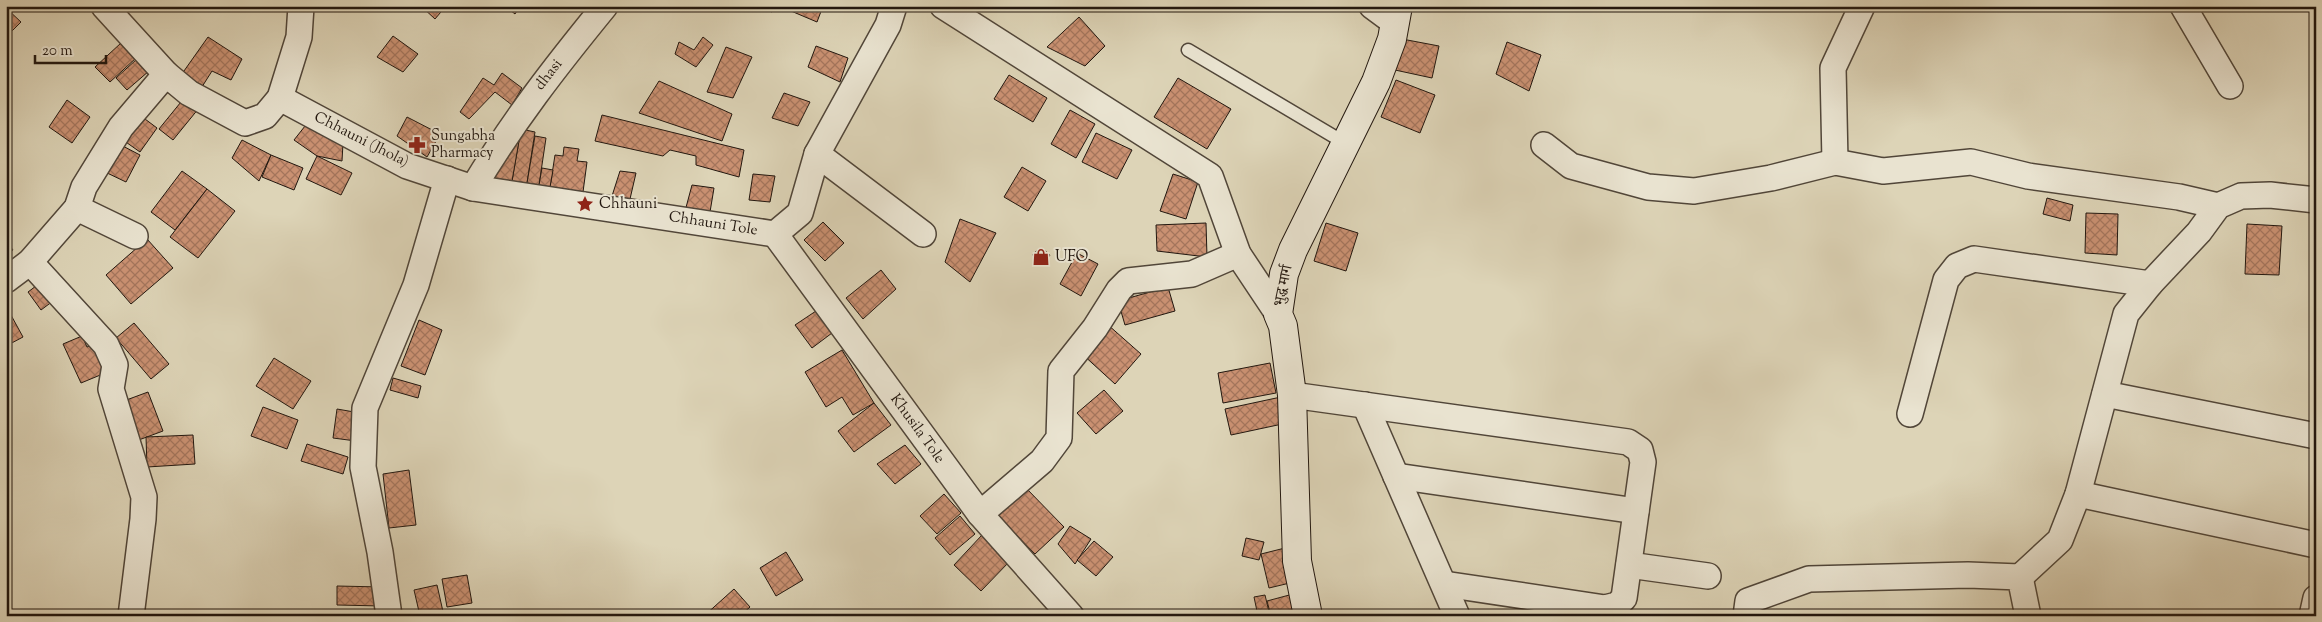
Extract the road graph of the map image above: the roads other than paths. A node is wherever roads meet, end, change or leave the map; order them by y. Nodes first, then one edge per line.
1 (104, 6) edge
2 (301, 6) edge
3 (605, 6) edge
4 (894, 6) edge
5 (943, 6) edge
6 (1372, 6) edge
7 (1862, 6) edge
8 (2183, 6) edge
9 (1397, 14) edge
10 (1188, 50) dead end
11 (166, 74) junction
12 (2230, 86) dead end
13 (280, 98) junction
14 (1346, 143) junction
15 (1544, 145) dead end
16 (817, 154) junction
17 (1835, 162) junction
18 (447, 179) junction
19 (473, 188) junction
20 (2316, 200) edge
21 (2218, 206) junction
22 (77, 208) junction
23 (776, 234) junction
24 (923, 234) dead end
25 (135, 236) dead end
26 (1238, 254) junction
27 (30, 262) junction
28 (6, 280) edge
29 (2150, 284) junction
30 (1278, 314) junction
31 (2105, 394) junction
32 (1292, 395) junction
33 (1365, 405) junction
34 (1910, 414) dead end
35 (2316, 436) edge
36 (1396, 476) junction
37 (2078, 494) junction
38 (1636, 511) junction
39 (980, 514) junction
40 (2316, 545) edge
41 (1629, 565) junction
42 (1708, 576) dead end
43 (2020, 577) junction
44 (1444, 584) junction
45 (2316, 598) edge
46 (131, 616) edge
47 (389, 616) edge
48 (1071, 616) edge
49 (1308, 616) edge
50 (1457, 616) edge
51 (1746, 616) edge
52 (2028, 616) edge
53 (2312, 616) edge

1 - 11 street
2 - 13 street
3 - 19 street, dhasi
4 - 16 street
5 - 26 street
6 - 9 street
7 - 17 street
8 - 12 street
9 - 14 street, भुद्ध मार्ग
10 - 14 lane
11 - 13 street
11 - 22 street
13 - 18 street, Chhauni (Jhola)
14 - 30 street, भुद्ध मार्ग
15 - 17 street
16 - 23 street
16 - 24 street
17 - 21 street
18 - 19 street, Chhauni (Jhola)
18 - 47 street
19 - 23 street, Chhauni Tole
20 - 21 street
21 - 29 street
22 - 25 street
22 - 27 street
23 - 39 street, Khusila Tole
26 - 30 street
26 - 39 street
27 - 28 street
27 - 46 street
29 - 31 street
29 - 34 street
30 - 32 street, भुद्ध मार्ग
31 - 35 street
31 - 37 street
32 - 33 street
32 - 49 street, भुद्ध मार्ग
33 - 36 street
33 - 38 street
36 - 38 street
36 - 44 street
37 - 40 street
37 - 43 street
38 - 41 street
39 - 48 street, Khusila Tole
41 - 42 street
41 - 44 street
43 - 51 street
43 - 52 street
44 - 50 street
45 - 53 street

